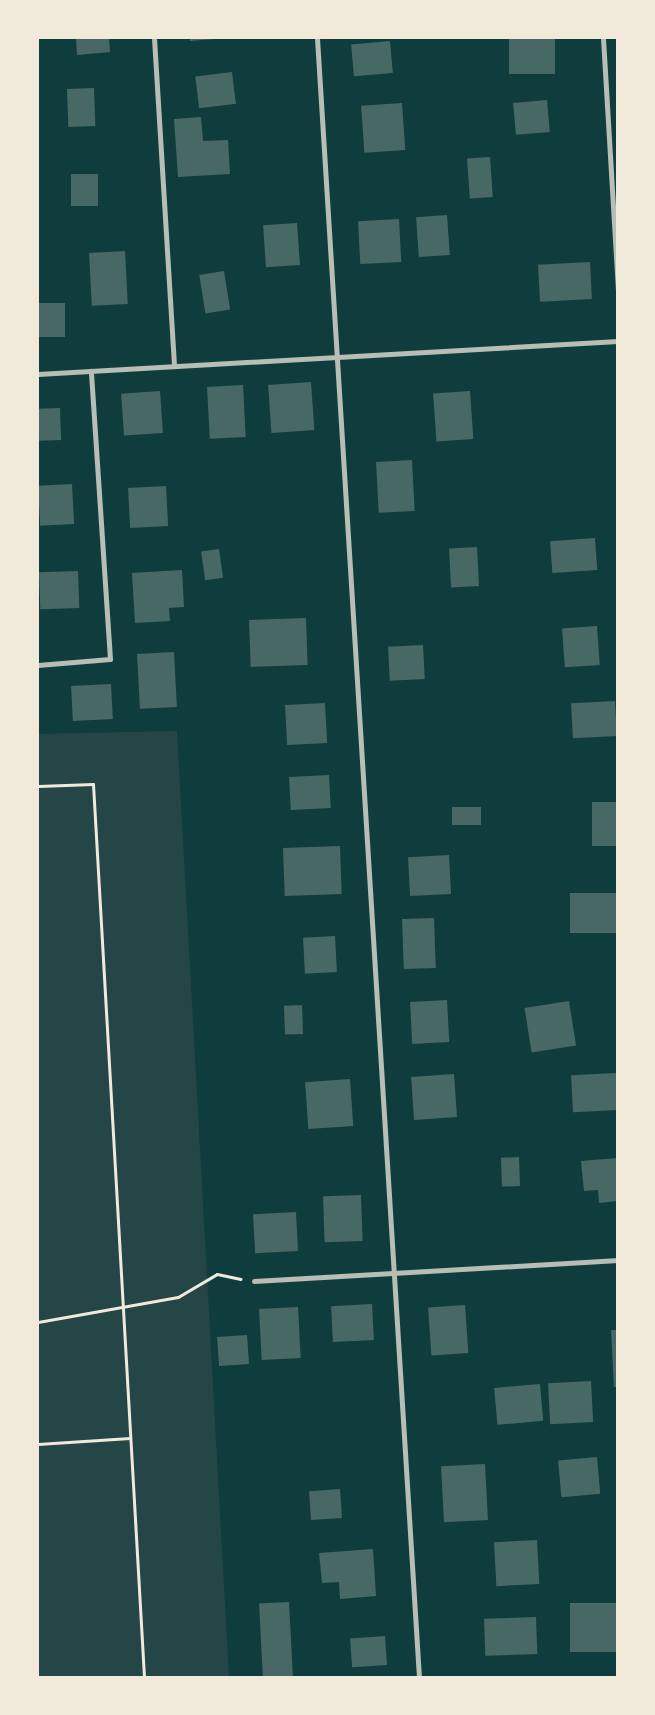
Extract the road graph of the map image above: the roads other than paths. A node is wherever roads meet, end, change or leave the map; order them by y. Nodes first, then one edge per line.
1 (154, 38) edge
2 (317, 38) edge
3 (603, 38) edge
4 (618, 291) edge
5 (618, 341) edge
6 (336, 356) junction
7 (174, 365) junction
8 (91, 371) junction
9 (38, 374) edge
10 (38, 666) edge
11 (618, 1260) edge
12 (394, 1273) junction
13 (254, 1281) road end
14 (419, 1678) edge

1 - 7 street
2 - 6 street
3 - 4 street
5 - 6 street
6 - 7 street
6 - 12 street
7 - 8 street
8 - 9 street
8 - 10 street
11 - 12 street
12 - 13 street
12 - 14 street

